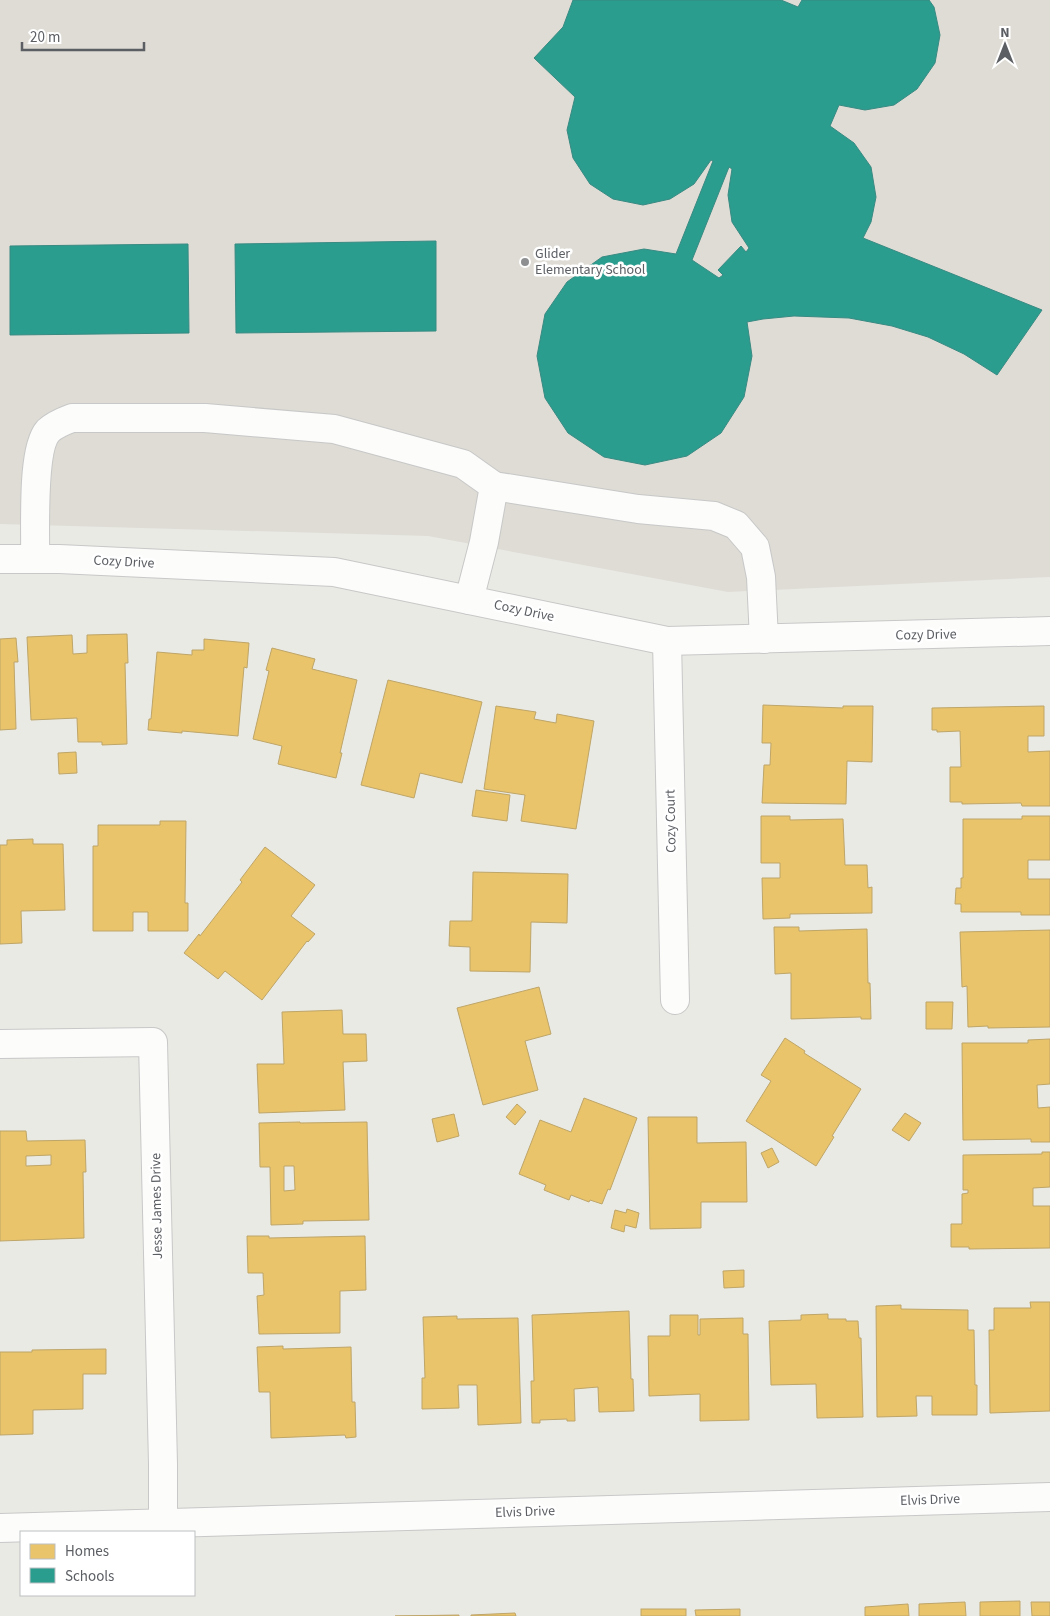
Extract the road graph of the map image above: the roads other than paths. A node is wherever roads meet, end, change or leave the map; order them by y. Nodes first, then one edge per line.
1 (494, 486) junction
2 (0, 559) edge
3 (36, 559) junction
4 (469, 600) junction
5 (1050, 632) edge
6 (764, 639) junction
7 (667, 641) junction
8 (675, 1000) dead end
9 (0, 1044) edge
10 (1050, 1497) edge
11 (163, 1524) junction
12 (0, 1528) edge

1 - 3 street
1 - 4 street
1 - 6 street
2 - 3 street, Cozy Drive
3 - 4 street, Cozy Drive
4 - 7 street, Cozy Drive
5 - 6 street, Cozy Drive
6 - 7 street, Cozy Drive
7 - 8 street, Cozy Court
9 - 11 street, Jesse James Drive
10 - 11 street, Elvis Drive
11 - 12 street, Elvis Drive

